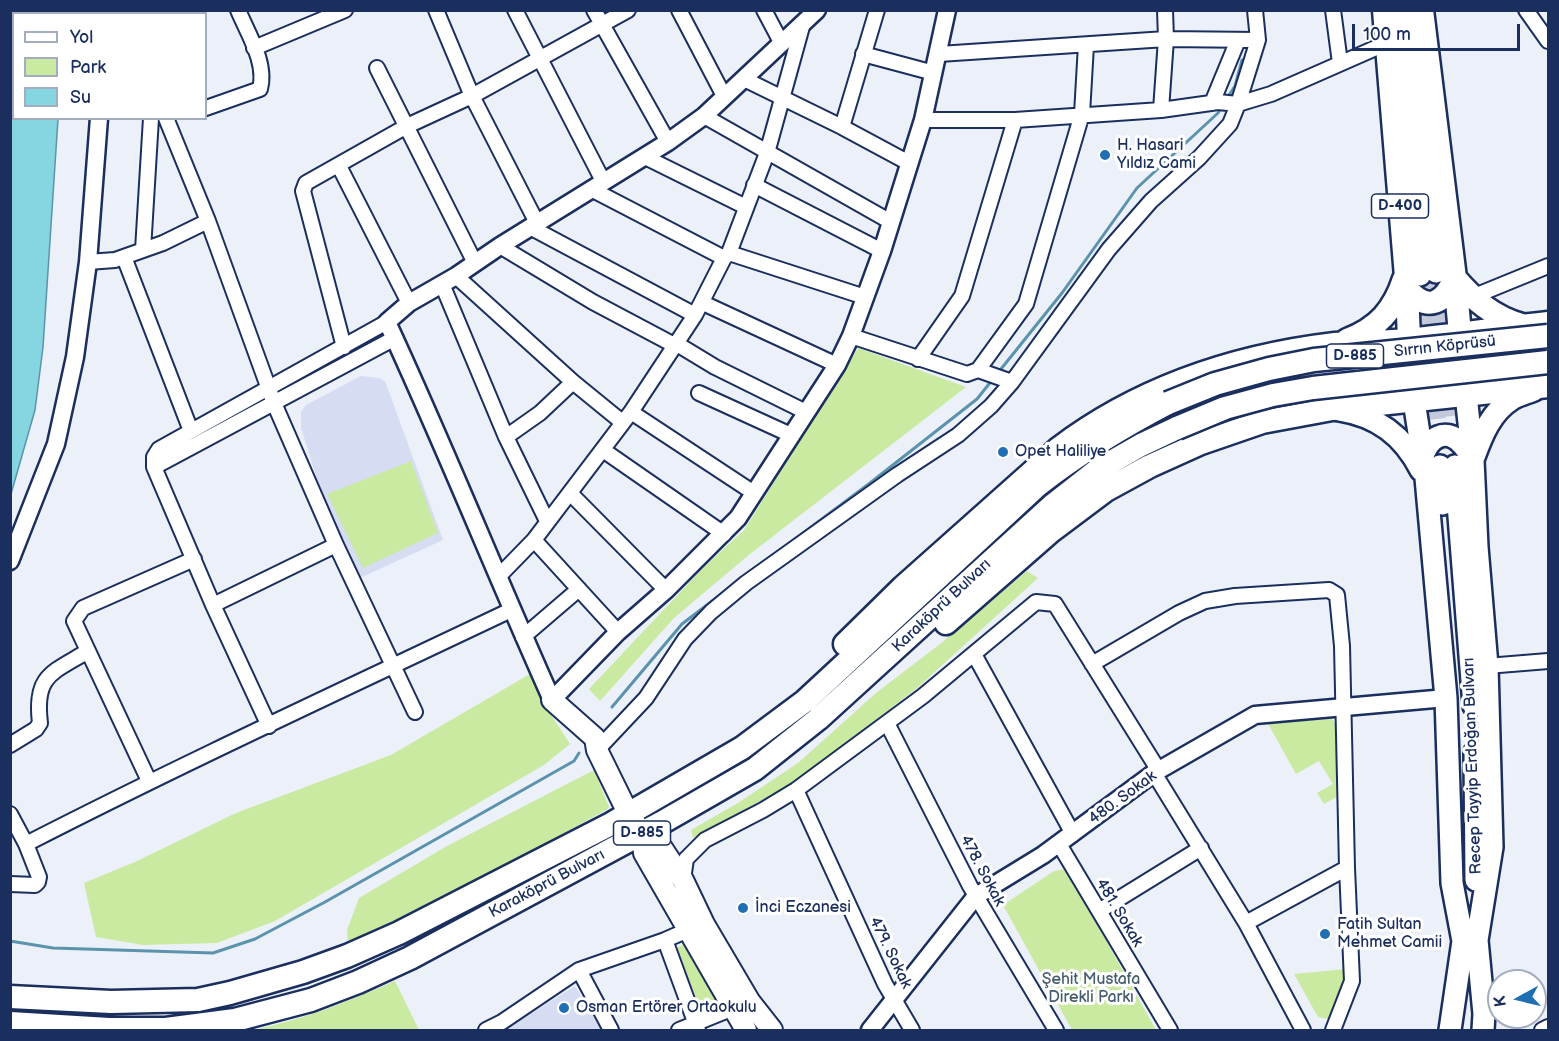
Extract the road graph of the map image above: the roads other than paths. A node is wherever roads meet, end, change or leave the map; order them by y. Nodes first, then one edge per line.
1 (238, 10) edge
2 (345, 10) edge
3 (436, 10) edge
4 (515, 10) edge
5 (594, 10) edge
6 (628, 10) edge
7 (679, 10) edge
8 (764, 10) edge
9 (877, 10) edge
10 (947, 10) edge
11 (1165, 10) edge
12 (1255, 10) edge
13 (1333, 10) edge
14 (1384, 10) edge
15 (1395, 10) edge
16 (1412, 10) edge
17 (1422, 10) edge
18 (1526, 10) edge
19 (808, 16) edge
20 (602, 24) junction
21 (1541, 24) edge
22 (1166, 39) junction
23 (1238, 40) junction
24 (1258, 40) junction
25 (1548, 41) edge
26 (782, 44) junction
27 (1387, 44) junction
28 (1086, 45) junction
29 (254, 48) junction
30 (863, 54) junction
31 (939, 54) junction
32 (539, 59) junction
33 (1340, 63) junction
34 (377, 68) dead end
35 (934, 73) junction
36 (744, 79) junction
37 (472, 96) junction
38 (724, 96) junction
39 (782, 98) junction
40 (1225, 103) junction
41 (207, 108) edge
42 (1161, 110) junction
43 (1082, 114) junction
44 (704, 116) junction
45 (99, 120) edge
46 (157, 120) edge
47 (158, 120) edge
48 (923, 120) junction
49 (1015, 120) junction
50 (407, 126) junction
51 (842, 127) junction
52 (668, 142) junction
53 (766, 153) junction
54 (645, 157) junction
55 (909, 163) junction
56 (339, 166) junction
57 (597, 185) junction
58 (754, 185) junction
59 (746, 207) junction
60 (208, 221) junction
61 (891, 222) junction
62 (534, 225) junction
63 (500, 246) junction
64 (143, 250) junction
65 (882, 251) junction
66 (727, 255) junction
67 (124, 257) junction
68 (88, 262) junction
69 (475, 263) junction
70 (1548, 266) edge
71 (1425, 278) junction
72 (449, 280) junction
73 (865, 297) junction
74 (1472, 297) junction
75 (410, 303) junction
76 (699, 309) junction
77 (387, 322) junction
78 (1548, 323) edge
79 (1524, 326) junction
80 (1460, 333) junction
81 (851, 336) junction
82 (1548, 336) edge
83 (395, 338) junction
84 (1408, 340) junction
85 (1336, 344) junction
86 (677, 345) junction
87 (344, 347) junction
88 (918, 359) junction
89 (1548, 362) edge
90 (837, 364) junction
91 (978, 370) junction
92 (573, 382) junction
93 (1012, 382) junction
94 (1547, 386) edge
95 (269, 388) junction
96 (699, 393) dead end
97 (1466, 395) junction
98 (1414, 401) junction
99 (274, 403) junction
100 (1168, 403) joint
101 (1332, 409) junction
102 (806, 412) junction
103 (627, 417) junction
104 (1177, 428) joint
105 (191, 431) junction
106 (791, 435) junction
107 (506, 437) junction
108 (603, 450) junction
109 (1443, 465) junction
110 (154, 467) junction
111 (754, 493) junction
112 (571, 494) junction
113 (547, 521) junction
114 (724, 534) junction
115 (534, 540) junction
116 (336, 545) junction
117 (194, 559) junction
118 (10, 561) edge
119 (498, 577) junction
120 (579, 590) junction
121 (666, 590) junction
122 (213, 605) junction
123 (511, 609) junction
124 (618, 632) junction
125 (523, 637) junction
126 (88, 651) junction
127 (974, 654) junction
128 (1548, 661) edge
129 (1092, 664) junction
130 (393, 666) junction
131 (1487, 666) junction
132 (861, 681) junction
133 (1446, 698) junction
134 (552, 700) junction
135 (805, 701) junction
136 (1344, 707) junction
137 (415, 712) dead end
138 (887, 723) junction
139 (269, 726) junction
140 (10, 745) edge
141 (597, 750) junction
142 (1157, 772) junction
143 (149, 781) junction
144 (796, 790) junction
145 (628, 813) junction
146 (10, 814) edge
147 (642, 833) junction
148 (1073, 834) junction
149 (26, 844) junction
150 (1059, 844) junction
151 (1201, 848) junction
152 (1347, 868) junction
153 (682, 880) junction
154 (10, 884) edge
155 (976, 896) junction
156 (1099, 911) junction
157 (1246, 923) junction
158 (688, 930) junction
159 (665, 940) junction
160 (1470, 941) junction
161 (579, 969) junction
162 (10, 997) edge
163 (894, 1000) junction
164 (731, 1009) junction
165 (10, 1023) edge
166 (697, 1027) edge
167 (1451, 1027) edge
168 (1548, 1027) edge
169 (486, 1030) edge
170 (611, 1030) edge
171 (680, 1030) edge
172 (746, 1030) edge
173 (772, 1030) edge
174 (870, 1030) edge
175 (912, 1030) edge
176 (1056, 1030) edge
177 (1170, 1030) edge
178 (1303, 1030) edge
179 (1333, 1030) edge
180 (1475, 1030) edge
181 (1483, 1030) edge
182 (1542, 1030) edge

1 - 29 street
2 - 29 street
3 - 37 street
4 - 32 street
5 - 20 street
6 - 20 street
7 - 38 street
8 - 26 street
9 - 30 street
10 - 31 street
11 - 22 street
12 - 24 street
13 - 33 street
14 - 27 highway, D-400
15 - 71 main road
16 - 71 main road
17 - 71 highway, D-400
18 - 21 street
19 - 26 street
19 - 39 street
20 - 32 street
20 - 52 street
21 - 25 street
22 - 23 street
22 - 28 street
22 - 42 street
23 - 24 street
23 - 40 street
24 - 40 street
26 - 36 street
27 - 33 street
27 - 71 highway, D-400
28 - 31 street
28 - 43 street
29 - 41 street
30 - 35 street
30 - 51 street
31 - 35 street
32 - 37 street
32 - 57 street
33 - 40 street
34 - 50 street
35 - 48 street
36 - 38 street
36 - 39 street
37 - 50 street
37 - 62 street
38 - 44 street
39 - 51 street
39 - 53 street
40 - 42 street
40 - 93 street
42 - 43 street
43 - 49 street
43 - 91 street
44 - 52 street
44 - 53 street
45 - 68 street
46 - 64 street
47 - 60 street
48 - 49 street
48 - 55 street
49 - 88 street
50 - 56 street
50 - 69 street
51 - 55 street
52 - 54 street
53 - 58 street
53 - 61 street
54 - 57 street
54 - 59 street
55 - 61 street
56 - 75 street
56 - 87 street
57 - 62 street
57 - 66 street
58 - 59 street
58 - 65 street
59 - 66 street
60 - 64 street
60 - 95 street
61 - 65 street
62 - 63 street
62 - 76 street
63 - 69 street
63 - 86 street
64 - 67 street
65 - 73 street
66 - 73 street
66 - 76 street
67 - 68 street
67 - 105 street
68 - 118 street
69 - 72 street
70 - 74 street
71 - 74 highway
71 - 80 highway
71 - 84 highway, D-400
71 - 85 highway
72 - 75 street
72 - 92 street
72 - 107 street
73 - 81 street
74 - 79 highway
75 - 77 street
76 - 86 street
76 - 90 street
77 - 83 street
77 - 87 street
78 - 79 highway
79 - 80 highway
80 - 84 highway
80 - 97 highway
81 - 88 street
81 - 90 street
82 - 100 highway, Sırrın Köprüsü / D-885, bridge
83 - 99 street
83 - 119 street
84 - 85 highway
84 - 98 highway, D-400
85 - 135 highway
86 - 102 street
86 - 103 street
87 - 95 street
88 - 91 street
89 - 104 highway, Sırrın Köprüsü / D-885, bridge
90 - 102 street
91 - 93 street
92 - 103 street
92 - 107 street
93 - 141 street
94 - 97 highway
94 - 109 main road
95 - 99 street
95 - 105 street
96 - 106 street
97 - 98 highway
97 - 109 main road
98 - 101 highway
98 - 109 main road
99 - 110 street
99 - 116 street
100 - 135 highway, Karaköprü Bulvarı / D-885
101 - 109 main road
101 - 132 highway
102 - 106 street
103 - 108 street
103 - 111 street
104 - 132 highway, Karaköprü Bulvarı / D-885
105 - 110 street
106 - 111 street
107 - 113 street
108 - 112 street
108 - 114 street
109 - 131 main road
109 - 133 main road
109 - 160 main road, Recep Tayyip Erdoğan Bulvarı
110 - 117 street
111 - 114 street
112 - 113 street
112 - 121 street
113 - 115 street
114 - 121 street
115 - 119 street
115 - 120 street
116 - 122 street
116 - 130 street
117 - 122 street
117 - 126 street
119 - 123 street
120 - 124 street
120 - 125 street
121 - 124 street
122 - 139 street
123 - 125 street
123 - 130 street
124 - 134 street
125 - 134 street
126 - 140 street
126 - 143 street
127 - 129 street
127 - 138 street
127 - 148 street
128 - 131 street
129 - 136 street
129 - 142 street
130 - 137 street
130 - 139 street
131 - 160 main road
132 - 147 highway, Karaköprü Bulvarı / D-885
133 - 136 street, 480. Sokak
133 - 160 main road
134 - 141 main road
135 - 145 highway, Karaköprü Bulvarı / D-885
136 - 142 street, 480. Sokak
136 - 152 street
138 - 144 street
138 - 155 street, 478. Sokak
139 - 143 street
141 - 145 main road
142 - 148 street, 480. Sokak
142 - 151 street
143 - 149 street
144 - 153 street
144 - 163 street, 479. Sokak
145 - 147 main road
145 - 162 highway, Karaköprü Bulvarı / D-885
146 - 149 street
147 - 153 main road
147 - 158 main road
147 - 165 highway, Karaköprü Bulvarı / D-885
148 - 150 street, 480. Sokak
149 - 154 street
150 - 155 street, 480. Sokak
150 - 156 street, 481. Sokak
151 - 156 street
151 - 157 street
152 - 157 street
152 - 179 street
153 - 173 main road
155 - 163 street, 480. Sokak
155 - 176 street, 478. Sokak
156 - 177 street, 481. Sokak
157 - 178 street
158 - 159 street
158 - 164 main road
159 - 161 street
159 - 166 street
160 - 167 main road
160 - 180 main road, Recep Tayyip Erdoğan Bulvarı
160 - 181 main road
161 - 169 street
161 - 170 street
163 - 174 street, 480. Sokak
163 - 175 street, 479. Sokak
164 - 166 street
164 - 172 main road
166 - 171 street
168 - 182 street

